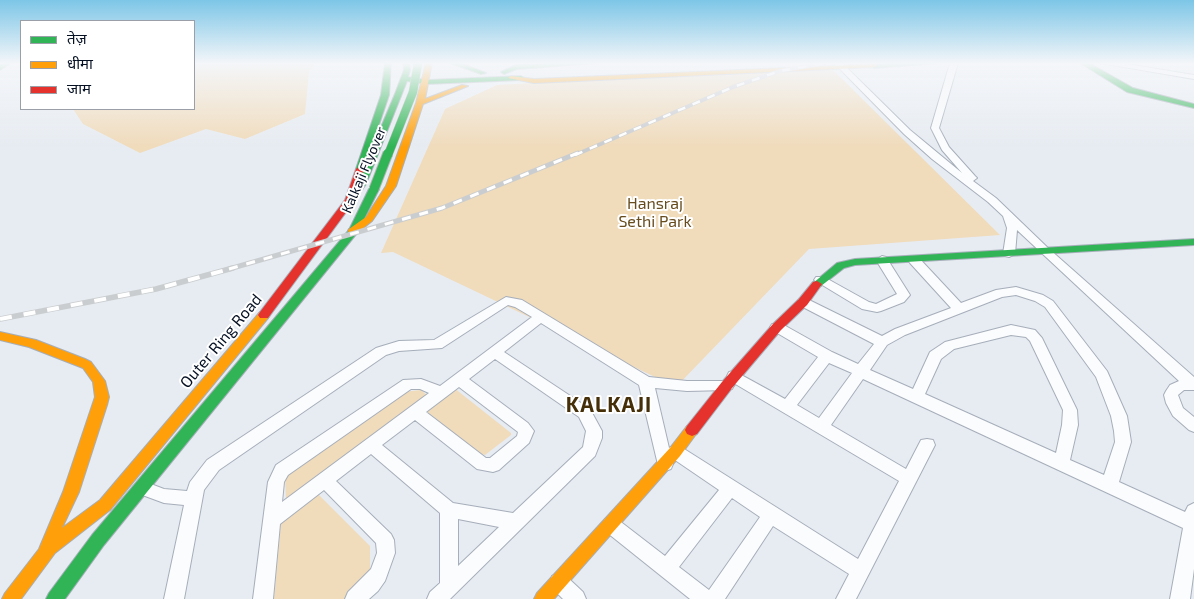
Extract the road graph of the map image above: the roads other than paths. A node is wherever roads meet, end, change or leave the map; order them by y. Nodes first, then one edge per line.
1 (385, 91) edge
2 (399, 91) edge
3 (413, 91) edge
4 (423, 91) edge
5 (450, 91) edge
6 (866, 91) edge
7 (946, 91) edge
8 (1133, 91) edge
9 (1154, 91) edge
10 (1194, 101) edge
11 (420, 103) junction
12 (1194, 106) edge
13 (387, 122) junction
14 (412, 125) junction
15 (350, 200) junction
16 (992, 200) junction
17 (1007, 214) junction
18 (353, 231) junction
19 (1194, 242) edge
20 (1044, 250) junction
21 (1009, 254) junction
22 (882, 260) junction
23 (914, 260) junction
24 (820, 280) junction
25 (803, 302) junction
26 (960, 310) junction
27 (541, 317) junction
28 (777, 327) junction
29 (0, 336) edge
30 (882, 342) junction
31 (494, 352) junction
32 (827, 356) junction
33 (861, 372) junction
34 (459, 379) junction
35 (731, 380) junction
36 (646, 382) junction
37 (1193, 384) edge
38 (440, 392) junction
39 (916, 397) junction
40 (787, 406) junction
41 (415, 412) junction
42 (1194, 426) edge
43 (821, 427) junction
44 (371, 445) junction
45 (926, 445) dead end
46 (670, 458) junction
47 (1061, 464) junction
48 (910, 479) junction
49 (325, 480) junction
50 (1109, 486) junction
51 (143, 488) junction
52 (730, 488) junction
53 (194, 498) junction
54 (449, 510) junction
55 (771, 515) junction
56 (1193, 517) edge
57 (273, 519) junction
58 (516, 522) junction
59 (611, 525) junction
60 (40, 559) junction
61 (666, 568) junction
62 (861, 571) junction
63 (559, 582) junction
64 (443, 593) edge
65 (11, 599) edge
66 (55, 599) edge
67 (174, 599) edge
68 (263, 599) edge
69 (355, 599) edge
70 (543, 599) edge
71 (576, 599) edge
72 (705, 599) edge
73 (714, 599) edge
74 (846, 599) edge
75 (1180, 599) edge

1 - 15 main road, Outer Ring Road
2 - 13 main road
3 - 18 main road, Kalkaji Flyover, bridge
4 - 11 main road
5 - 11 main road
6 - 16 street
7 - 16 street
8 - 12 main road
9 - 10 main road
11 - 14 main road
13 - 14 main road
13 - 15 main road
14 - 18 main road
15 - 60 main road, Outer Ring Road
16 - 17 street
17 - 20 street
17 - 21 street
18 - 51 main road, Outer Ring Road
19 - 20 main road
20 - 21 main road
20 - 37 street
21 - 23 main road
22 - 23 main road
22 - 24 main road
22 - 24 street
23 - 26 street
24 - 25 main road
25 - 28 main road
25 - 30 street
26 - 30 street
26 - 50 street
27 - 31 street
27 - 36 street
27 - 53 street
28 - 32 street
28 - 35 main road
29 - 60 main road
30 - 33 street
31 - 34 street
31 - 58 street
32 - 33 street
32 - 40 street
33 - 39 street
33 - 43 street
34 - 38 street
34 - 41 street
35 - 36 street
35 - 40 street
35 - 46 main road
36 - 46 street
37 - 42 street
38 - 41 street
38 - 57 street
39 - 47 street
39 - 47 street
40 - 43 street
41 - 44 street
43 - 48 street
44 - 49 street
44 - 54 street
45 - 48 street
46 - 52 street
46 - 59 main road
47 - 50 street
48 - 62 street
49 - 57 street
49 - 69 street
50 - 56 street
51 - 53 street
51 - 66 main road, Outer Ring Road
52 - 55 street
52 - 61 street
53 - 67 street
54 - 58 street
54 - 64 street
55 - 62 street
55 - 73 street
56 - 75 street
57 - 68 street
58 - 64 street
59 - 61 street
59 - 63 main road
60 - 65 main road, Outer Ring Road
61 - 72 street
62 - 74 street
63 - 70 main road
63 - 71 street

